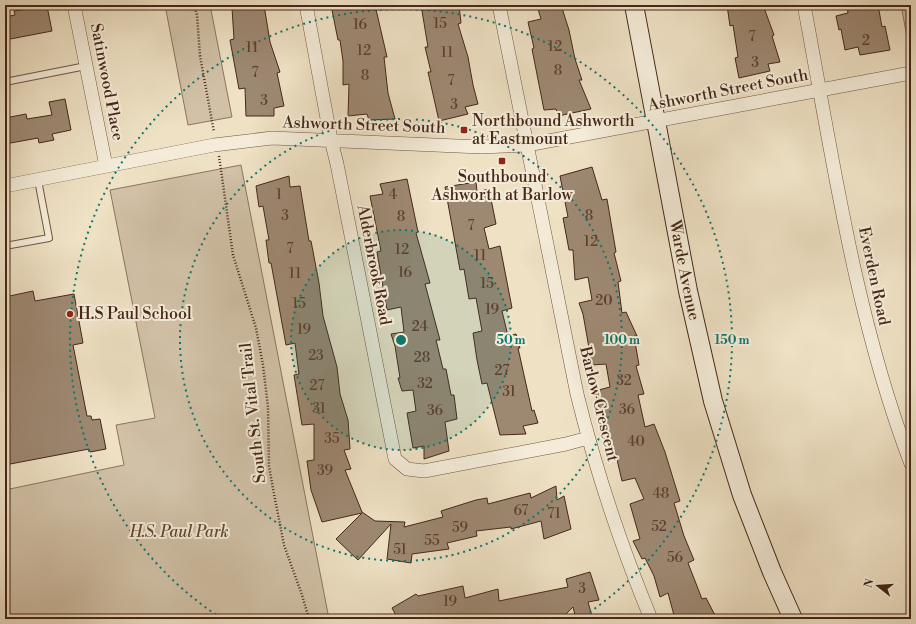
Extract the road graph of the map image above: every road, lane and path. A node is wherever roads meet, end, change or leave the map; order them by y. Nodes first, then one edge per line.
1 (74, 5) edge
2 (194, 5) edge
3 (306, 5) edge
4 (499, 5) edge
5 (634, 5) edge
6 (804, 5) edge
7 (86, 66) junction
8 (911, 73) edge
9 (5, 82) edge
10 (820, 90) junction
11 (656, 122) junction
12 (215, 134) dead end
13 (330, 140) junction
14 (527, 145) junction
15 (219, 156) dead end
16 (106, 166) junction
17 (38, 180) junction
18 (5, 186) edge
19 (5, 246) edge
20 (588, 438) junction
21 (911, 464) edge
22 (309, 619) edge
23 (651, 619) edge
24 (794, 619) edge

1 - 7 street, Satinwood Place
2 - 12 path
3 - 13 street, Alderbrook Road
4 - 14 street, Barlow Crescent
5 - 11 main road, Warde Avenue
6 - 10 street, Everden Road
7 - 9 lane
7 - 16 street, Satinwood Place
8 - 10 street, Ashworth Street South
10 - 11 street, Ashworth Street South
10 - 21 street, Everden Road
11 - 14 street, Ashworth Street South
11 - 24 main road, Warde Avenue
13 - 14 street, Ashworth Street South
13 - 16 street, Ashworth Street South
13 - 20 street, Alderbrook Road
14 - 20 street, Barlow Crescent
15 - 22 path, South St. Vital Trail
16 - 17 street, Ashworth Street South
17 - 18 street, Ashworth Street South
17 - 19 lane
20 - 23 street, Barlow Crescent

